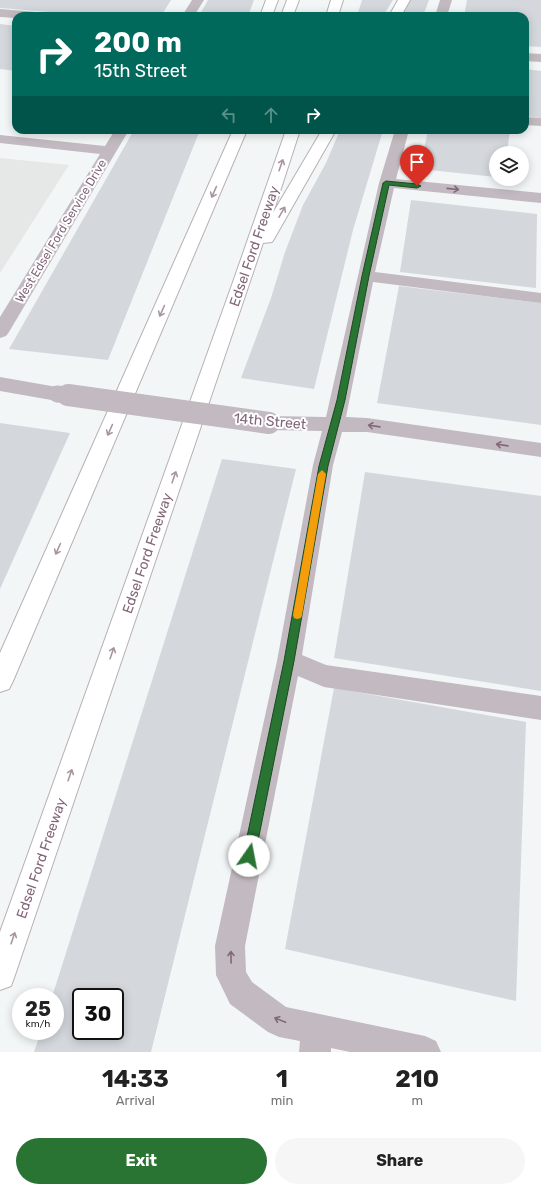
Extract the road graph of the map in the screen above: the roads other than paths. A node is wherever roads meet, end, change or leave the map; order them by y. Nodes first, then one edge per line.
1 (198, 0) edge
2 (272, 0) edge
3 (293, 0) edge
4 (337, 0) edge
5 (404, 0) edge
6 (446, 0) edge
7 (190, 12) edge
8 (268, 12) edge
9 (288, 12) edge
10 (333, 12) edge
11 (397, 12) edge
12 (442, 12) edge
13 (0, 13) edge
14 (12, 14) edge
15 (529, 57) edge
16 (541, 58) edge
17 (529, 121) edge
18 (541, 122) edge
19 (120, 134) edge
20 (226, 134) edge
21 (238, 134) edge
22 (292, 134) edge
23 (327, 134) edge
24 (401, 134) edge
25 (0, 139) edge
26 (109, 151) junction
27 (227, 161) junction
28 (386, 183) junction
29 (541, 198) edge
30 (366, 276) junction
31 (242, 282) junction
32 (541, 298) edge
33 (0, 332) edge
34 (0, 384) edge
35 (335, 426) junction
36 (541, 450) edge
37 (289, 661) junction
38 (0, 681) edge
39 (541, 708) edge
40 (0, 974) edge
41 (316, 1041) edge
42 (425, 1052) edge

1 - 7 street
2 - 8 highway
3 - 9 highway
4 - 10 highway
5 - 11 highway
6 - 12 street
13 - 14 street
15 - 16 street
17 - 18 street
19 - 26 street, West Edsel Ford Service Drive
20 - 27 highway
21 - 27 highway
31 -> 22 highway, Edsel Ford Freeway
31 -> 23 highway
24 - 28 street
25 - 26 street
26 - 33 street, West Edsel Ford Service Drive
27 -> 38 highway
28 -> 29 street
28 - 30 street
30 - 32 street
30 - 35 street
40 -> 31 highway, Edsel Ford Freeway
34 - 35 street, 14th Street, bridge
36 -> 35 street, 14th Street
35 - 37 street
37 - 39 street
41 -> 37 street
41 - 42 street

